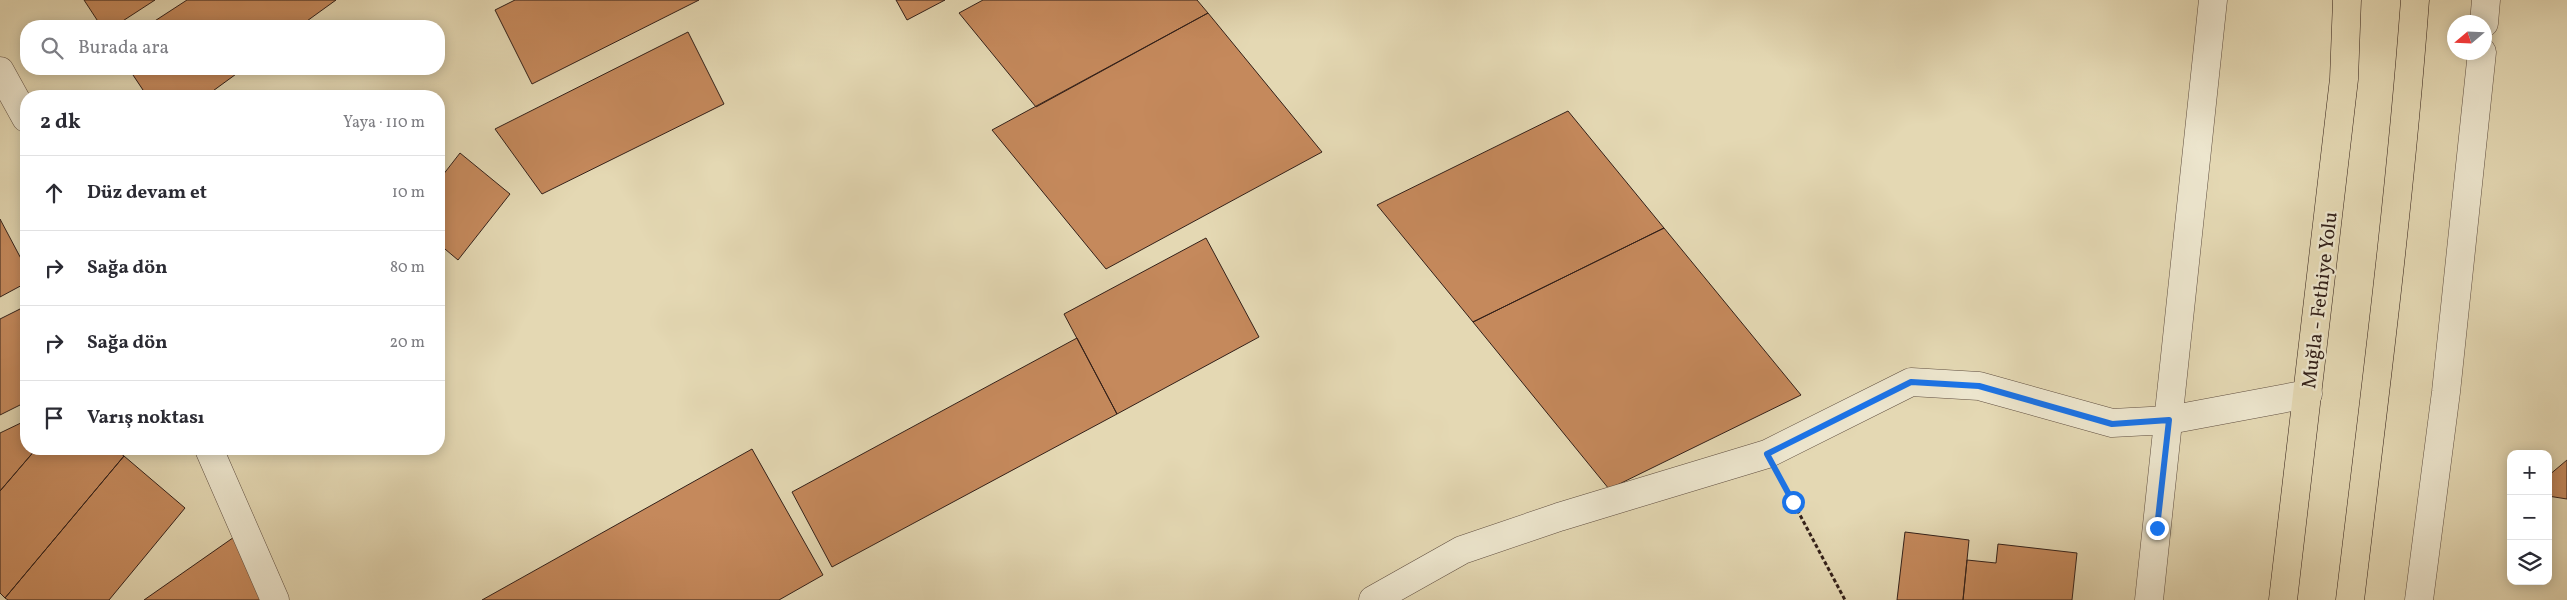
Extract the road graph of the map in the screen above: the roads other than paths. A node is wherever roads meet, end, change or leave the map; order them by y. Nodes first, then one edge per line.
1 (2213, 0) edge
2 (2347, 0) edge
3 (2415, 0) edge
4 (2486, 0) edge
5 (2485, 15) edge
6 (2481, 60) edge
7 (0, 71) edge
8 (20, 107) edge
9 (2308, 394) junction
10 (2169, 420) junction
11 (212, 455) edge
12 (275, 600) edge
13 (1373, 600) edge
14 (2149, 600) edge
15 (2283, 600) edge
16 (2350, 600) edge
17 (2419, 600) edge

1 - 10 street
2 - 9 highway, Muğla - Fethiye Yolu
3 - 16 highway
4 - 5 street
6 - 17 street
7 - 8 street
9 - 10 street
9 - 15 highway, Muğla - Fethiye Yolu
10 - 13 street
10 - 14 street
11 - 12 street

